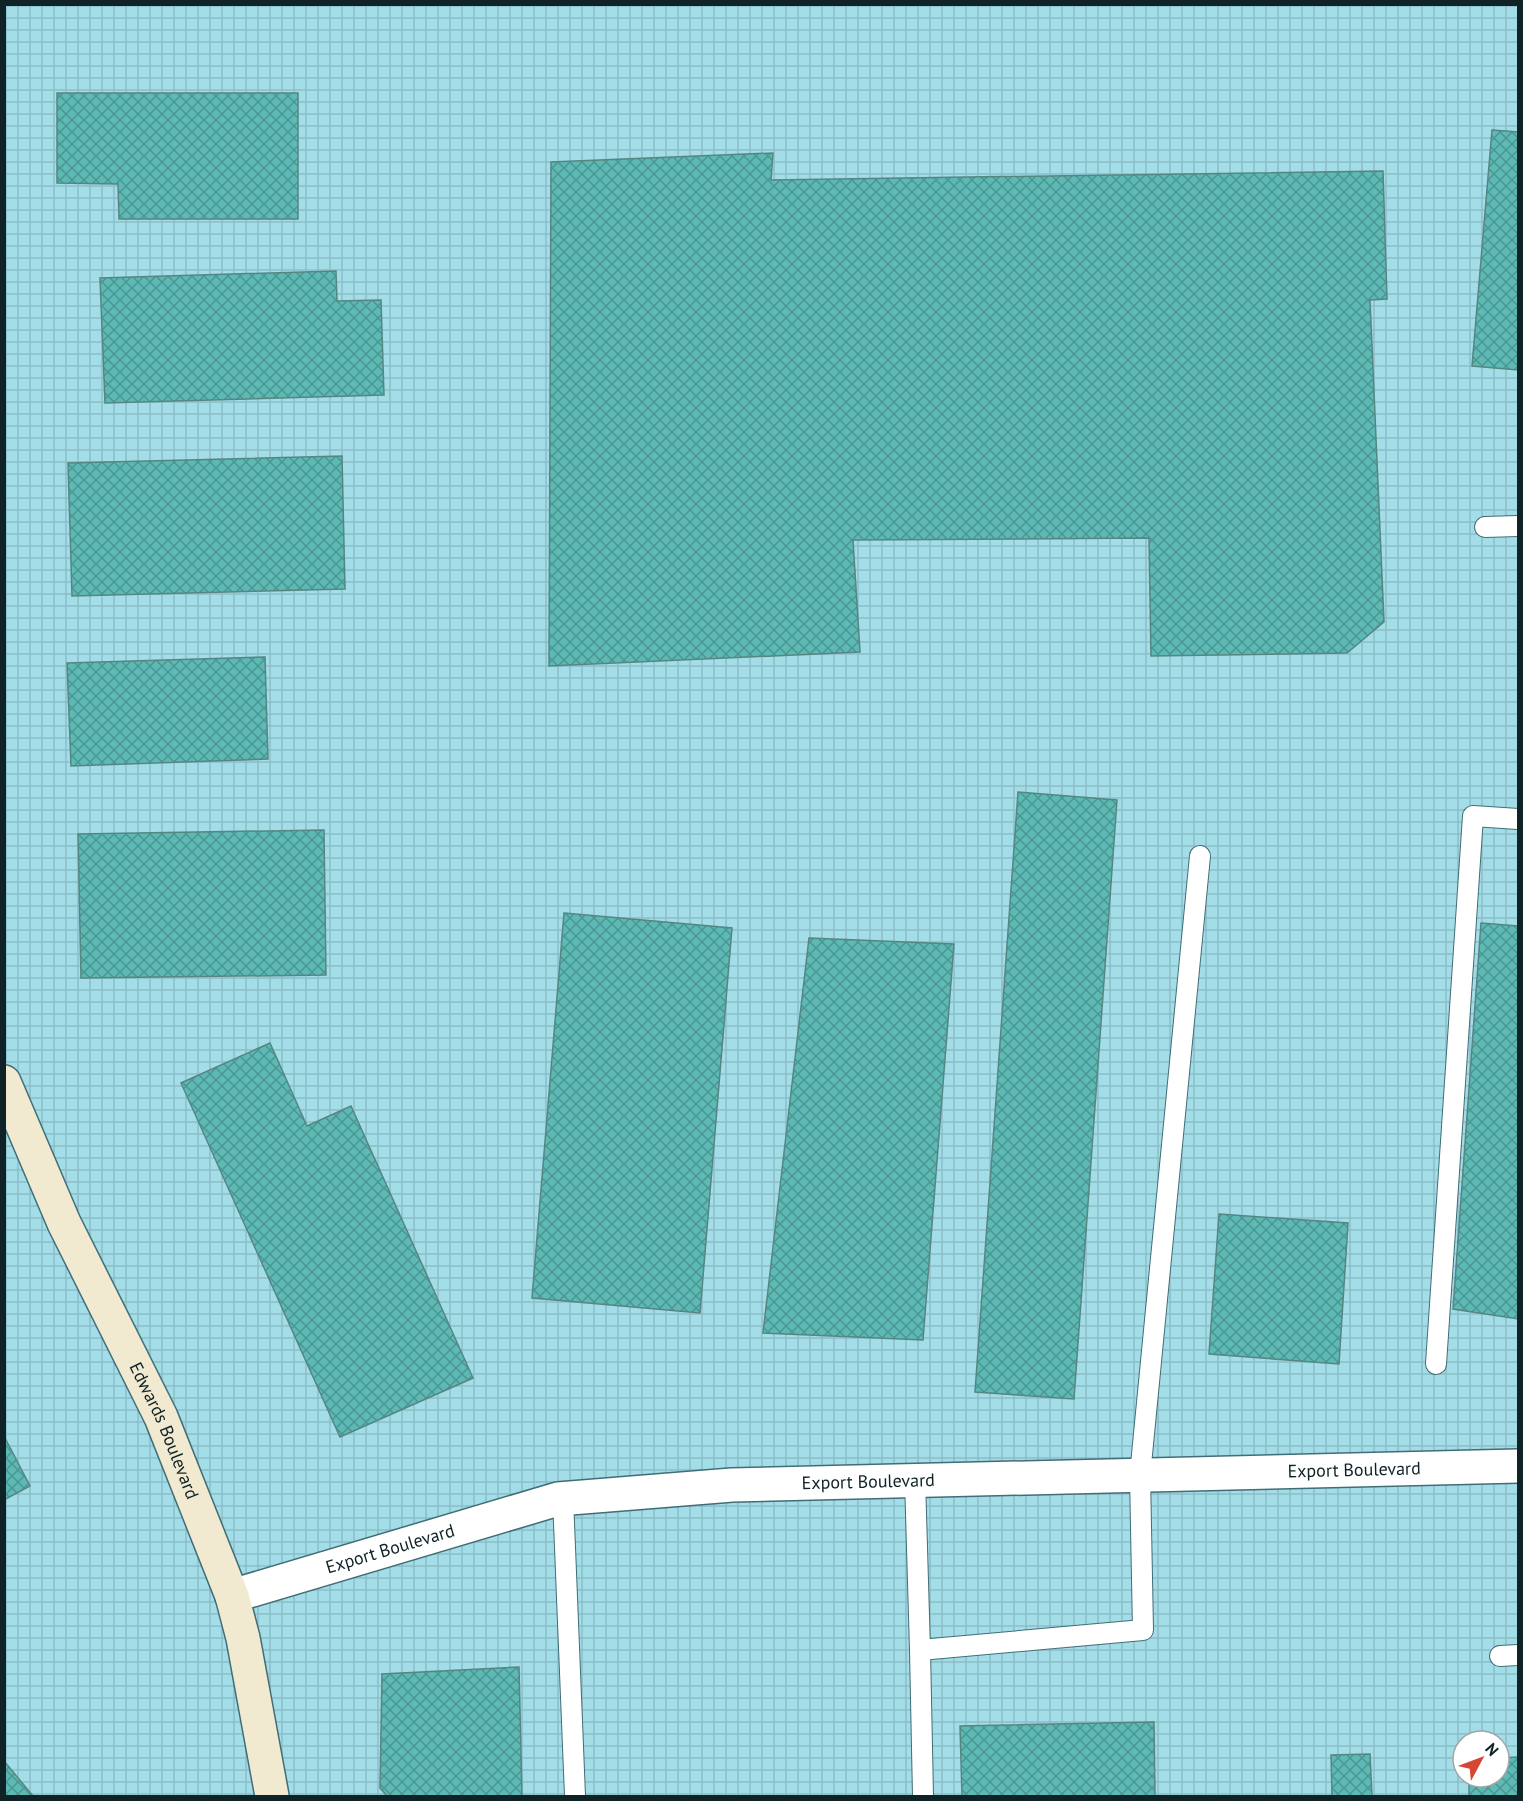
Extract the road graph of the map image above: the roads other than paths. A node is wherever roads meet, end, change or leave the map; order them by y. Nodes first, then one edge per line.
1 (1518, 526) edge
2 (1485, 527) dead end
3 (1518, 819) edge
4 (1200, 856) dead end
5 (4, 1082) edge
6 (1436, 1364) dead end
7 (1518, 1466) edge
8 (1140, 1475) junction
9 (915, 1479) junction
10 (564, 1498) junction
11 (232, 1596) junction
12 (920, 1650) junction
13 (272, 1797) edge
14 (575, 1797) edge
15 (923, 1797) edge

1 - 2 lane
3 - 6 lane
4 - 8 lane
5 - 11 street, Edwards Boulevard
7 - 8 street, Export Boulevard
8 - 9 street, Export Boulevard
8 - 12 lane
9 - 10 street, Export Boulevard
9 - 12 lane
10 - 11 street, Export Boulevard
10 - 14 lane
11 - 13 street, Edwards Boulevard
12 - 15 lane

